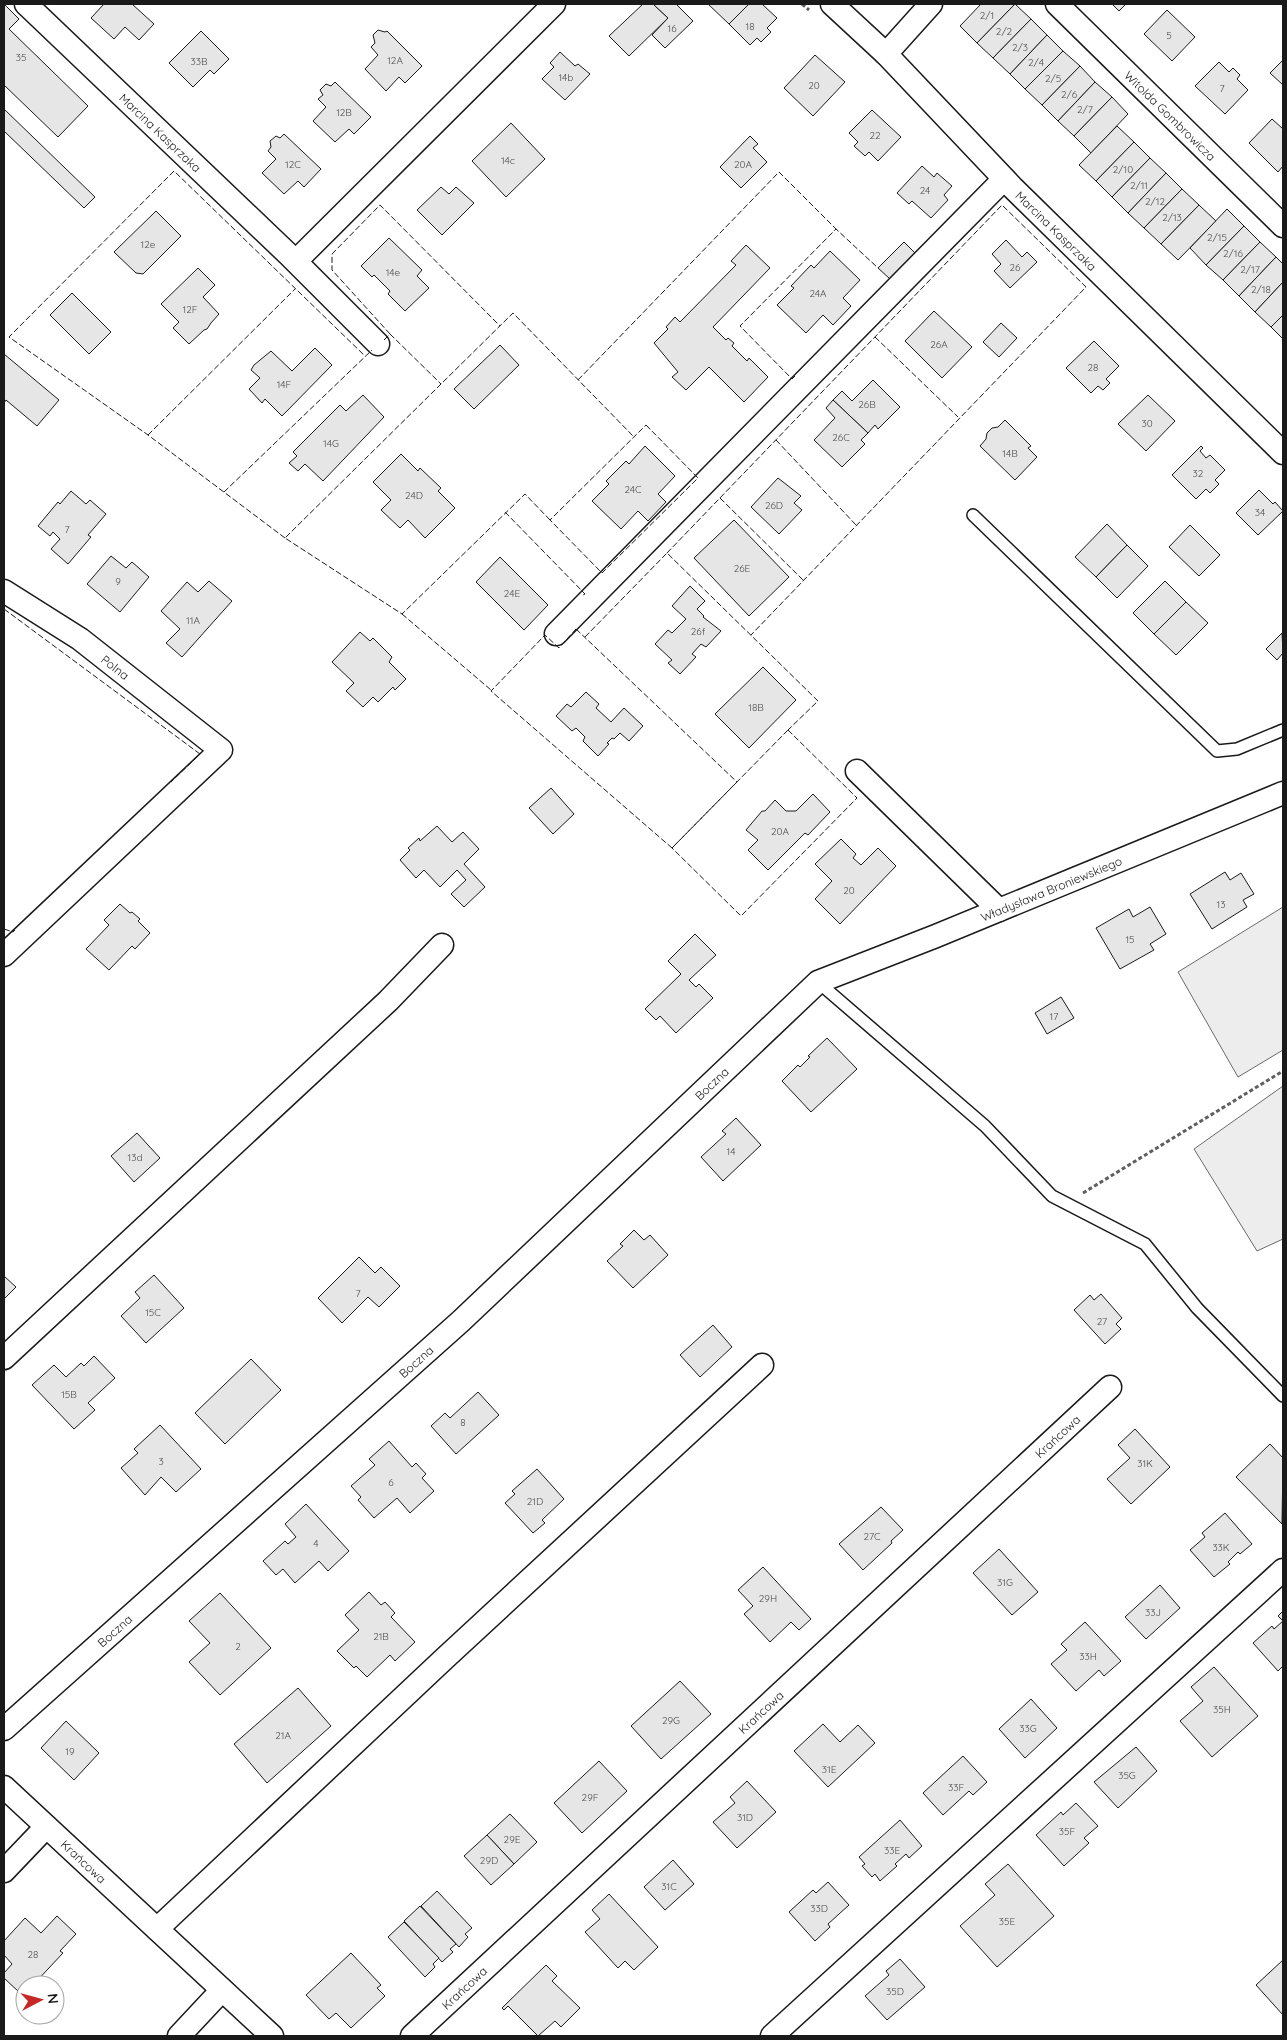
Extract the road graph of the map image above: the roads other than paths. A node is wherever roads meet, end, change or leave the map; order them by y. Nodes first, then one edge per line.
1 (26, 4) edge
2 (554, 4) edge
3 (832, 4) edge
4 (931, 4) edge
5 (1057, 4) edge
6 (886, 54) junction
7 (1004, 179) junction
8 (1283, 226) edge
9 (296, 261) junction
10 (378, 344) dead end
11 (1279, 439) edge
12 (973, 516) dead end
13 (4, 591) edge
14 (556, 634) dead end
15 (1283, 730) edge
16 (857, 771) dead end
17 (1283, 793) edge
18 (999, 910) junction
19 (442, 945) dead end
20 (4, 955) edge
21 (818, 982) junction
22 (4, 1358) edge
23 (762, 1365) dead end
24 (1110, 1387) dead end
25 (1283, 1396) edge
26 (1283, 1570) edge
27 (4, 1729) edge
28 (4, 1787) edge
29 (46, 1827) junction
30 (4, 1871) edge
31 (157, 1929) junction
32 (222, 1990) junction
33 (179, 2036) edge
34 (272, 2036) edge
35 (412, 2036) edge
36 (772, 2036) edge

1 - 9 street, Marcina Kasprzaka
2 - 9 street
3 - 6 street, Marcina Kasprzaka
4 - 6 street
5 - 8 street, Witolda Gombrowicza
6 - 7 street, Marcina Kasprzaka
7 - 11 street, Marcina Kasprzaka
7 - 14 street
9 - 10 street, Marcina Kasprzaka
12 - 15 lane
13 - 20 street, Polna
16 - 18 street
17 - 18 street, Władysława Broniewskiego
18 - 21 street, Władysława Broniewskiego
19 - 22 street
21 - 25 lane
21 - 27 street, Boczna
23 - 31 street
24 - 35 street, Krańcowa
26 - 36 street
28 - 29 street, Krańcowa
29 - 30 street
29 - 31 street, Krańcowa
31 - 32 street, Krańcowa
32 - 33 street
32 - 34 street, Krańcowa

